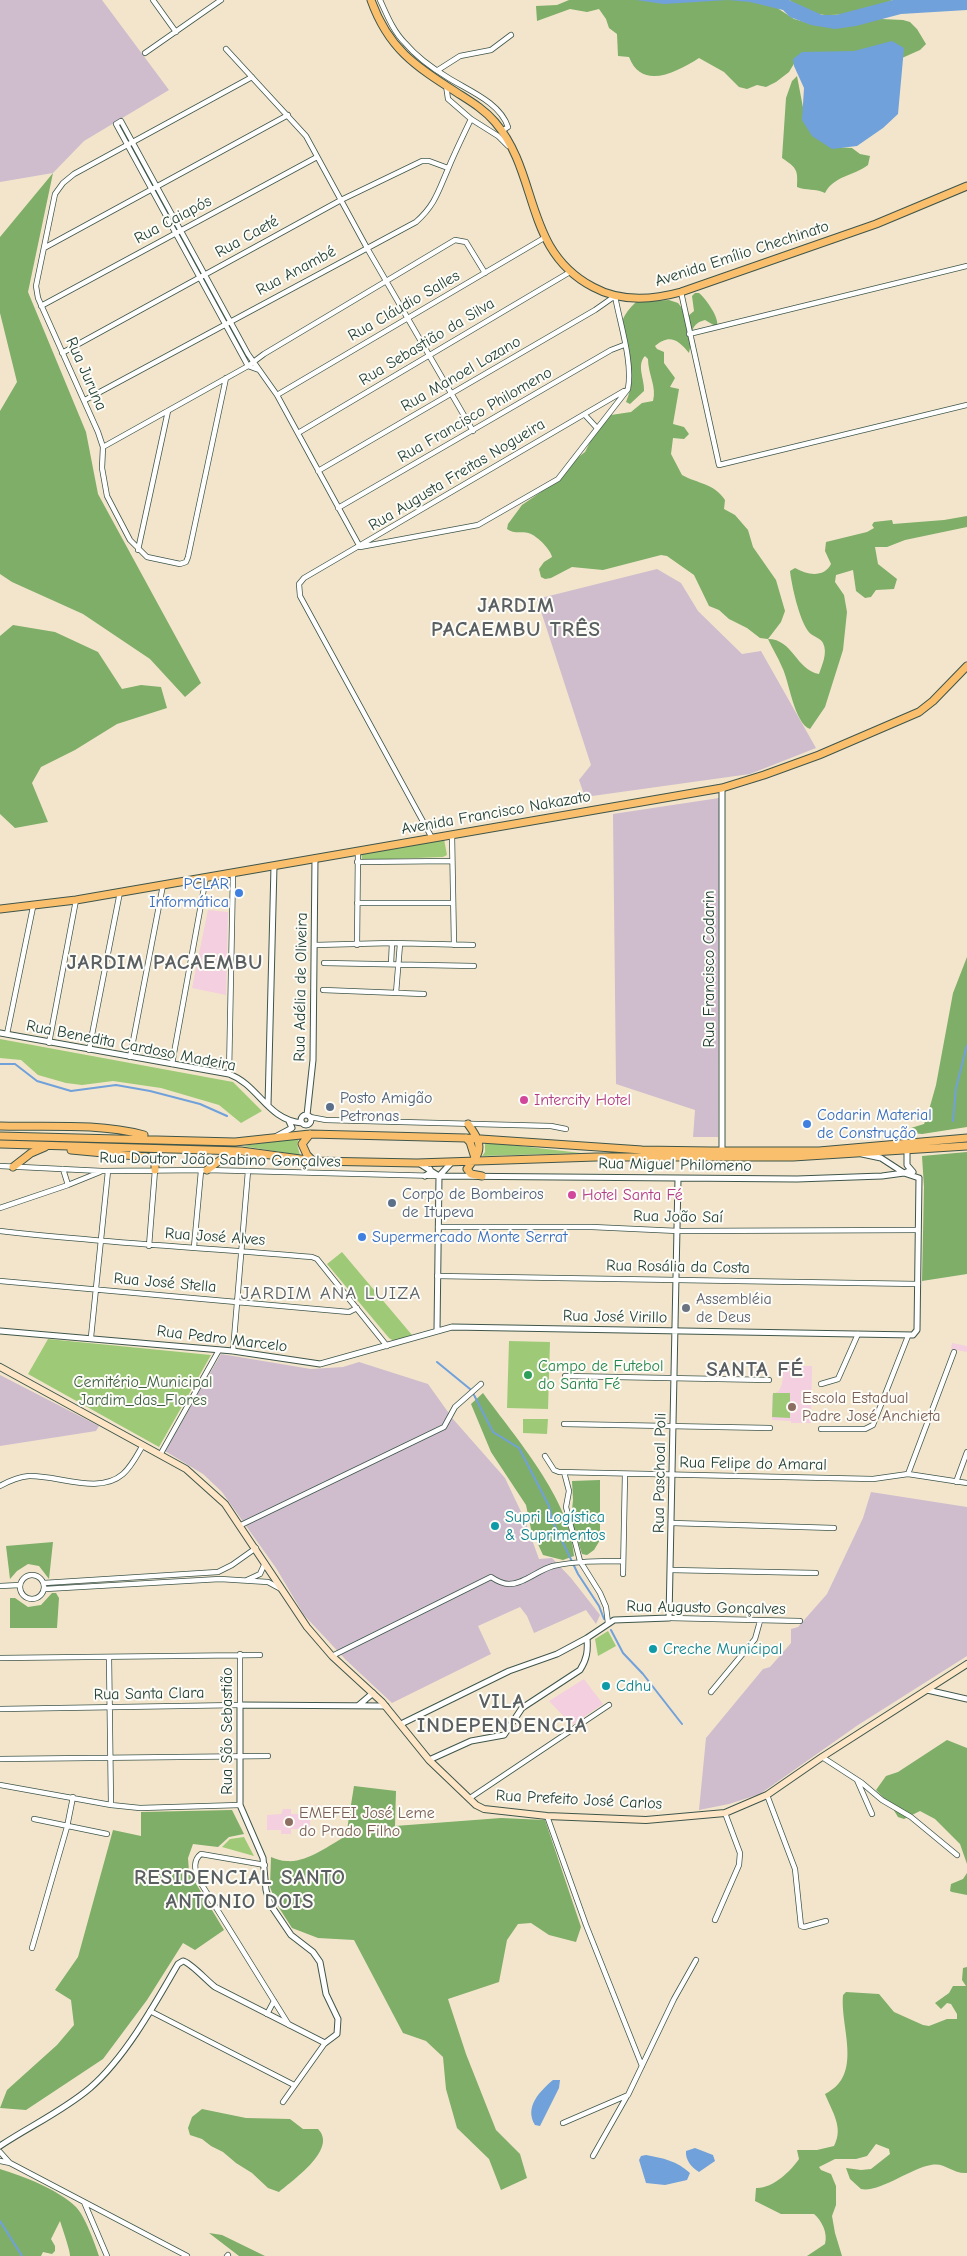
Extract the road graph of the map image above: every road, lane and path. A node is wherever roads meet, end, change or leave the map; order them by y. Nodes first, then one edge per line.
1 (152, 0) edge
2 (221, 0) edge
3 (371, 0) edge
4 (380, 0) edge
5 (176, 32) junction
6 (511, 35) dead end
7 (226, 49) dead end
8 (145, 53) dead end
9 (438, 70) junction
10 (252, 77) junction
11 (446, 85) junction
12 (288, 115) junction
13 (471, 119) junction
14 (502, 131) junction
15 (133, 142) junction
16 (128, 145) junction
17 (514, 152) junction
18 (317, 157) junction
19 (448, 168) junction
20 (967, 186) edge
21 (157, 187) junction
22 (152, 190) junction
23 (341, 200) junction
24 (181, 231) junction
25 (176, 234) junction
26 (544, 238) junction
27 (44, 248) junction
28 (367, 248) junction
29 (967, 266) edge
30 (570, 272) junction
31 (485, 273) junction
32 (205, 275) junction
33 (200, 278) junction
34 (387, 280) junction
35 (681, 292) junction
36 (615, 296) junction
37 (42, 306) junction
38 (408, 318) junction
39 (230, 320) junction
40 (224, 324) junction
41 (690, 334) junction
42 (624, 345) junction
43 (62, 353) junction
44 (430, 355) junction
45 (254, 361) junction
46 (248, 366) junction
47 (259, 370) junction
48 (226, 378) junction
49 (628, 389) junction
50 (452, 394) junction
51 (277, 395) junction
52 (85, 400) junction
53 (967, 405) edge
54 (168, 411) junction
55 (585, 415) junction
56 (596, 428) junction
57 (473, 430) junction
58 (298, 433) junction
59 (103, 447) junction
60 (318, 471) junction
61 (338, 508) junction
62 (360, 547) junction
63 (138, 550) junction
64 (967, 666) edge
65 (722, 788) junction
66 (452, 835) junction
67 (432, 838) junction
68 (358, 851) junction
69 (315, 858) junction
70 (452, 861) junction
71 (358, 862) junction
72 (274, 866) junction
73 (233, 873) junction
74 (206, 877) junction
75 (163, 884) junction
76 (120, 892) junction
77 (76, 900) junction
78 (357, 903) junction
79 (453, 903) junction
80 (33, 907) junction
81 (0, 909) edge
82 (392, 943) junction
83 (400, 944) junction
84 (357, 945) junction
85 (454, 945) junction
86 (473, 945) dead end
87 (315, 946) junction
88 (324, 963) dead end
89 (391, 964) junction
90 (398, 964) junction
91 (474, 966) dead end
92 (323, 990) dead end
93 (396, 993) junction
94 (424, 994) dead end
95 (0, 1033) edge
96 (7, 1034) junction
97 (49, 1043) junction
98 (89, 1050) junction
99 (130, 1057) junction
100 (172, 1064) junction
101 (230, 1074) junction
102 (268, 1105) junction
103 (309, 1116) junction
104 (289, 1122) junction
105 (468, 1124) junction
106 (0, 1126) edge
107 (566, 1130) dead end
108 (310, 1134) junction
109 (0, 1136) edge
110 (154, 1138) junction
111 (466, 1138) junction
112 (477, 1138) junction
113 (967, 1138) edge
114 (269, 1139) junction
115 (0, 1144) edge
116 (51, 1146) junction
117 (967, 1146) edge
118 (722, 1150) junction
119 (241, 1151) junction
120 (907, 1151) junction
121 (861, 1154) junction
122 (312, 1160) junction
123 (473, 1160) junction
124 (452, 1162) junction
125 (417, 1163) junction
126 (0, 1166) edge
127 (13, 1167) junction
128 (64, 1169) junction
129 (430, 1169) junction
130 (154, 1170) junction
131 (204, 1170) junction
132 (248, 1170) junction
133 (910, 1170) junction
134 (102, 1171) junction
135 (108, 1171) junction
136 (904, 1173) junction
137 (425, 1176) junction
138 (439, 1176) junction
139 (482, 1176) junction
140 (919, 1178) junction
141 (678, 1179) junction
142 (68, 1185) junction
143 (0, 1208) edge
144 (438, 1227) junction
145 (678, 1230) junction
146 (918, 1230) junction
147 (0, 1231) edge
148 (101, 1242) junction
149 (149, 1246) junction
150 (194, 1247) junction
151 (242, 1251) junction
152 (437, 1276) junction
153 (677, 1280) junction
154 (0, 1281) edge
155 (918, 1284) junction
156 (94, 1289) junction
157 (238, 1302) junction
158 (357, 1308) junction
159 (436, 1330) junction
160 (0, 1331) edge
161 (676, 1331) junction
162 (858, 1334) junction
163 (910, 1336) junction
164 (91, 1337) junction
165 (388, 1346) junction
166 (219, 1350) junction
167 (233, 1351) junction
168 (954, 1352) dead end
169 (0, 1367) edge
170 (565, 1376) dead end
171 (675, 1378) junction
172 (769, 1380) dead end
173 (481, 1384) dead end
174 (821, 1384) dead end
175 (564, 1424) dead end
176 (674, 1426) junction
177 (770, 1428) dead end
178 (821, 1429) dead end
179 (143, 1445) junction
180 (967, 1452) edge
181 (160, 1455) junction
182 (545, 1456) dead end
183 (564, 1472) junction
184 (625, 1474) junction
185 (673, 1474) junction
186 (908, 1474) junction
187 (956, 1482) junction
188 (967, 1483) edge
189 (0, 1486) edge
190 (672, 1524) junction
191 (241, 1525) junction
192 (834, 1528) dead end
193 (256, 1548) junction
194 (580, 1561) junction
195 (623, 1561) junction
196 (265, 1562) junction
197 (671, 1570) junction
198 (816, 1573) dead end
199 (624, 1574) dead end
200 (243, 1581) junction
201 (44, 1583) junction
202 (20, 1585) junction
203 (0, 1586) edge
204 (45, 1589) junction
205 (282, 1590) junction
206 (669, 1618) junction
207 (760, 1621) junction
208 (800, 1621) dead end
209 (608, 1623) junction
210 (587, 1638) junction
211 (240, 1654) junction
212 (260, 1655) dead end
213 (332, 1656) junction
214 (109, 1657) junction
215 (0, 1658) edge
216 (967, 1664) edge
217 (926, 1690) junction
218 (711, 1692) dead end
219 (372, 1693) junction
220 (967, 1699) edge
221 (240, 1705) junction
222 (359, 1705) junction
223 (386, 1706) junction
224 (609, 1706) dead end
225 (110, 1707) junction
226 (0, 1708) edge
227 (401, 1724) junction
228 (240, 1755) junction
229 (268, 1756) dead end
230 (822, 1757) junction
231 (111, 1758) junction
232 (0, 1759) edge
233 (429, 1760) junction
234 (854, 1777) junction
235 (0, 1785) edge
236 (766, 1795) junction
237 (72, 1797) junction
238 (470, 1798) junction
239 (111, 1805) junction
240 (240, 1805) junction
241 (725, 1813) junction
242 (872, 1814) dead end
243 (547, 1816) junction
244 (34, 1819) dead end
245 (68, 1826) junction
246 (107, 1834) dead end
247 (957, 1855) dead end
248 (265, 1865) junction
249 (715, 1920) dead end
250 (826, 1920) dead end
251 (32, 1948) dead end
252 (696, 1960) dead end
253 (274, 2001) junction
254 (150, 2011) junction
255 (268, 2014) junction
256 (290, 2026) junction
257 (326, 2043) junction
258 (642, 2066) junction
259 (294, 2085) junction
260 (628, 2095) junction
261 (283, 2102) dead end
262 (564, 2123) dead end
263 (0, 2146) edge
264 (0, 2152) edge
265 (593, 2156) dead end
266 (0, 2161) edge
267 (10, 2163) junction
268 (84, 2202) junction
269 (107, 2256) edge
270 (188, 2256) edge

1 - 5 street
2 - 5 street
3 - 11 main road, Avenida Emílio Chechinato
4 - 9 street
5 - 8 street
6 - 9 street
7 - 10 street
9 - 14 street
10 - 12 street
10 - 15 street, Rua Juruna
11 - 13 street
11 - 14 main road, Avenida Emílio Chechinato
12 - 18 street
12 - 21 street
13 - 17 street
13 - 19 street, Rua Anambé
14 - 17 main road, Avenida Emílio Chechinato
15 - 16 street, Rua Juruna
15 - 16 street
15 - 21 street
16 - 22 street
16 - 27 street, Rua Juruna
17 - 26 main road, Avenida Emílio Chechinato
18 - 23 street
18 - 24 street, Rua Caiapós
19 - 23 street, Rua Caeté
19 - 28 street, Rua Anambé
20 - 35 main road, Avenida Emílio Chechinato
21 - 22 street
21 - 24 street
22 - 25 street
22 - 27 street
23 - 28 street
23 - 32 street, Rua Caeté
24 - 25 street, Rua Caiapós
24 - 32 street
25 - 33 street
25 - 37 street, Rua Caiapós
26 - 30 main road, Avenida Emílio Chechinato
26 - 31 street, Rua Cláudio Salles
27 - 37 street, Rua Juruna
28 - 34 street
28 - 39 street, Rua Anambé
29 - 41 street
30 - 36 main road, Avenida Emílio Chechinato
30 - 44 street, Rua Sebastião da Silva
31 - 34 street
31 - 38 street, Rua Cláudio Salles
32 - 33 street, Rua Caeté
32 - 39 street
33 - 40 street
33 - 43 street, Rua Caeté
34 - 38 street
34 - 45 street
35 - 36 main road, Avenida Emílio Chechinato
35 - 41 street
36 - 42 street
36 - 50 street, Rua Manoel Lozano
37 - 43 street, Rua Juruna
38 - 44 street
38 - 51 street, Rua Cláudio Salles
39 - 40 street, Rua Anambé
39 - 45 street
40 - 46 street
40 - 52 street, Rua Anambé
41 - 53 street
42 - 49 street
42 - 57 street, Rua Francisco Philomeno
43 - 52 street, Rua Juruna
44 - 50 street
44 - 58 street, Rua Sebastião da Silva
45 - 46 street
45 - 47 street
46 - 47 street
46 - 48 street
47 - 51 street
48 - 54 street
48 - 63 street
49 - 55 street, Rua Augusta Freitas Nogueira
49 - 56 street
50 - 57 street
50 - 60 street, Rua Manoel Lozano
51 - 58 street
52 - 59 street, Rua Juruna
54 - 59 street
54 - 63 street
55 - 56 street
55 - 62 street, Rua Augusta Freitas Nogueira
56 - 62 street
57 - 61 street, Rua Francisco Philomeno
58 - 60 street
59 - 63 street, Rua Juruna
60 - 61 street
61 - 62 street
62 - 67 street, Rua Augusta Freitas Nogueira
64 - 65 main road, Avenida Francisco Nakazato
65 - 66 main road, Avenida Francisco Nakazato
65 - 118 street, Rua Francisco Codarin
66 - 67 main road, Avenida Francisco Nakazato
66 - 70 street
67 - 68 main road, Avenida Francisco Nakazato
68 - 69 main road, Avenida Francisco Nakazato
68 - 71 street
69 - 72 main road, Avenida Francisco Nakazato
69 - 87 street, Rua Adélia de Oliveira
70 - 71 street
70 - 79 street
71 - 78 street
72 - 73 main road, Avenida Francisco Nakazato
72 - 102 street
73 - 74 main road, Avenida Francisco Nakazato
73 - 101 street
74 - 75 main road, Avenida Francisco Nakazato
74 - 100 street
75 - 76 main road, Avenida Francisco Nakazato
75 - 99 street
76 - 77 main road, Avenida Francisco Nakazato
76 - 98 street
77 - 80 main road, Avenida Francisco Nakazato
77 - 97 street
78 - 79 street
78 - 84 street
79 - 85 street
80 - 81 main road, Avenida Francisco Nakazato
80 - 96 street
82 - 83 street
82 - 84 street
82 - 89 street
83 - 85 street
83 - 90 street
84 - 87 street
85 - 86 street
87 - 103 street, Rua Adélia de Oliveira
88 - 89 street
89 - 90 street
90 - 91 street
90 - 93 street
92 - 93 street
93 - 94 street
95 - 96 street, Rua Benedita Cardoso Madeira
96 - 97 street, Rua Benedita Cardoso Madeira
97 - 98 street, Rua Benedita Cardoso Madeira
98 - 99 street, Rua Benedita Cardoso Madeira
99 - 100 street, Rua Benedita Cardoso Madeira
100 - 101 street, Rua Benedita Cardoso Madeira
101 - 102 street, Rua Benedita Cardoso Madeira
102 - 104 street, Rua Benedita Cardoso Madeira
103 - 104 street
103 - 105 street
104 - 114 street
105 - 107 street
105 - 112 main road
106 - 110 main road
108 - 111 main road
108 - 114 main road
108 - 122 main road
109 - 110 main road
110 - 114 main road
111 - 112 main road
111 - 123 main road
112 - 118 main road
112 - 123 main road
113 - 118 main road
115 - 116 main road
116 - 119 main road
116 - 127 main road
116 - 130 main road
117 - 120 main road
119 - 122 main road
119 - 131 main road
120 - 121 main road
120 - 133 street
121 - 123 main road
121 - 136 street
122 - 125 main road
123 - 124 main road
123 - 139 main road
124 - 125 main road
124 - 138 street
125 - 129 street
126 - 127 street, Rua Doutor João Sabino Gonçalves
127 - 128 street, Rua Doutor João Sabino Gonçalves
128 - 134 street, Rua Doutor João Sabino Gonçalves
128 - 142 street
129 - 137 street
129 - 138 street
130 - 131 street, Rua Doutor João Sabino Gonçalves
130 - 135 street, Rua Doutor João Sabino Gonçalves
130 - 149 street
131 - 132 street, Rua Doutor João Sabino Gonçalves
131 - 150 street
132 - 137 street, Rua Doutor João Sabino Gonçalves
132 - 151 street
133 - 136 street, Rua Miguel Philomeno
133 - 140 street
134 - 135 street, Rua Doutor João Sabino Gonçalves
134 - 142 street
135 - 148 street
136 - 140 street
136 - 141 street, Rua Miguel Philomeno
137 - 138 street, Rua Doutor João Sabino Gonçalves
138 - 139 street, Rua Miguel Philomeno
138 - 144 street
139 - 141 street, Rua Miguel Philomeno
140 - 146 street
141 - 145 street, Rua Paschoal Poli
142 - 143 street
144 - 145 street, Rua João Saí
144 - 152 street
145 - 146 street, Rua João Saí
145 - 153 street, Rua Paschoal Poli
146 - 155 street
147 - 148 street, Rua José Alves
148 - 149 street, Rua José Alves
148 - 156 street
149 - 150 street, Rua José Alves
150 - 151 street, Rua José Alves
151 - 157 street
151 - 158 street, Rua José Alves
152 - 153 street, Rua Rosália da Costa
152 - 159 street
153 - 155 street, Rua Rosália da Costa
153 - 161 street, Rua Paschoal Poli
154 - 156 street, Rua José Stella
155 - 163 street
156 - 157 street, Rua José Stella
156 - 164 street
157 - 158 street, Rua José Stella
157 - 167 street
158 - 165 street, Rua José Alves
159 - 161 street, Rua José Virillo
159 - 165 street, Rua Pedro Marcelo
160 - 164 street, Rua Pedro Marcelo
161 - 162 street, Rua José Virillo
161 - 171 street, Rua Paschoal Poli
162 - 163 street, Rua José Virillo
162 - 174 street
163 - 178 street
164 - 166 street, Rua Pedro Marcelo
165 - 167 street, Rua Pedro Marcelo
166 - 167 street, Rua Pedro Marcelo
166 - 181 street
168 - 186 street
169 - 179 main road, Rua Prefeito José Carlos
170 - 171 street
171 - 172 street
171 - 176 street, Rua Paschoal Poli
173 - 191 street
175 - 176 street
176 - 177 street
176 - 185 street, Rua Paschoal Poli
179 - 181 main road, Rua Prefeito José Carlos
179 - 189 street
180 - 187 street
181 - 191 main road, Rua Prefeito José Carlos
182 - 183 street
183 - 184 street, Rua Felipe do Amaral
183 - 194 street
184 - 185 street, Rua Felipe do Amaral
184 - 195 street
185 - 186 street, Rua Felipe do Amaral
185 - 190 street, Rua Paschoal Poli
186 - 187 street, Rua Felipe do Amaral
187 - 188 street, Rua Felipe do Amaral
190 - 192 street
190 - 197 street, Rua Paschoal Poli
191 - 193 main road, Rua Prefeito José Carlos
193 - 196 main road, Rua Prefeito José Carlos
193 - 201 street
194 - 195 street
194 - 209 street
194 - 213 street
195 - 199 street
196 - 200 street
196 - 205 main road, Rua Prefeito José Carlos
197 - 198 street
197 - 206 street, Rua Paschoal Poli
200 - 204 street
200 - 205 street
201 - 202 street
201 - 204 street
202 - 203 street
202 - 204 street
205 - 213 main road, Rua Prefeito José Carlos
206 - 207 street, Rua Augusto Gonçalves
206 - 209 street, Rua Augusto Gonçalves
207 - 208 street, Rua Augusto Gonçalves
207 - 218 street
209 - 210 street, Rua Augusto Gonçalves
210 - 227 street, Rua Augusto Gonçalves
210 - 233 street
211 - 212 street
211 - 214 street
211 - 221 street, Rua São Sebastião
213 - 219 main road, Rua Prefeito José Carlos
214 - 215 street
214 - 225 street
216 - 217 main road, Rua Prefeito José Carlos
217 - 220 street
217 - 230 main road, Rua Prefeito José Carlos
219 - 222 street
219 - 223 main road, Rua Prefeito José Carlos
221 - 222 street, Rua Santa Clara
221 - 225 street, Rua Santa Clara
221 - 228 street, Rua São Sebastião
222 - 223 street, Rua Santa Clara
223 - 227 main road, Rua Prefeito José Carlos
224 - 238 street
225 - 226 street, Rua Santa Clara
225 - 231 street
227 - 233 main road, Rua Prefeito José Carlos
228 - 229 street
228 - 231 street
228 - 240 street, Rua São Sebastião
230 - 234 street
230 - 236 main road, Rua Prefeito José Carlos
231 - 232 street
231 - 239 street
233 - 238 main road, Rua Prefeito José Carlos
234 - 242 street
234 - 247 street
235 - 237 street
236 - 241 main road, Rua Prefeito José Carlos
236 - 250 street
237 - 239 street
237 - 245 street
238 - 243 main road, Rua Prefeito José Carlos
239 - 240 street
240 - 248 street, Rua São Sebastião
241 - 243 main road, Rua Prefeito José Carlos
241 - 249 street
243 - 258 street
244 - 245 street
245 - 246 street
245 - 251 street
248 - 253 street
248 - 257 street, Rua São Sebastião
252 - 258 street
253 - 255 street
253 - 256 street
254 - 255 street
254 - 259 street
254 - 263 street
255 - 256 street
256 - 257 street
257 - 259 street
258 - 260 street
259 - 261 street
260 - 262 street
260 - 265 street
264 - 267 street
266 - 267 street
267 - 268 street
268 - 269 street
268 - 270 street

